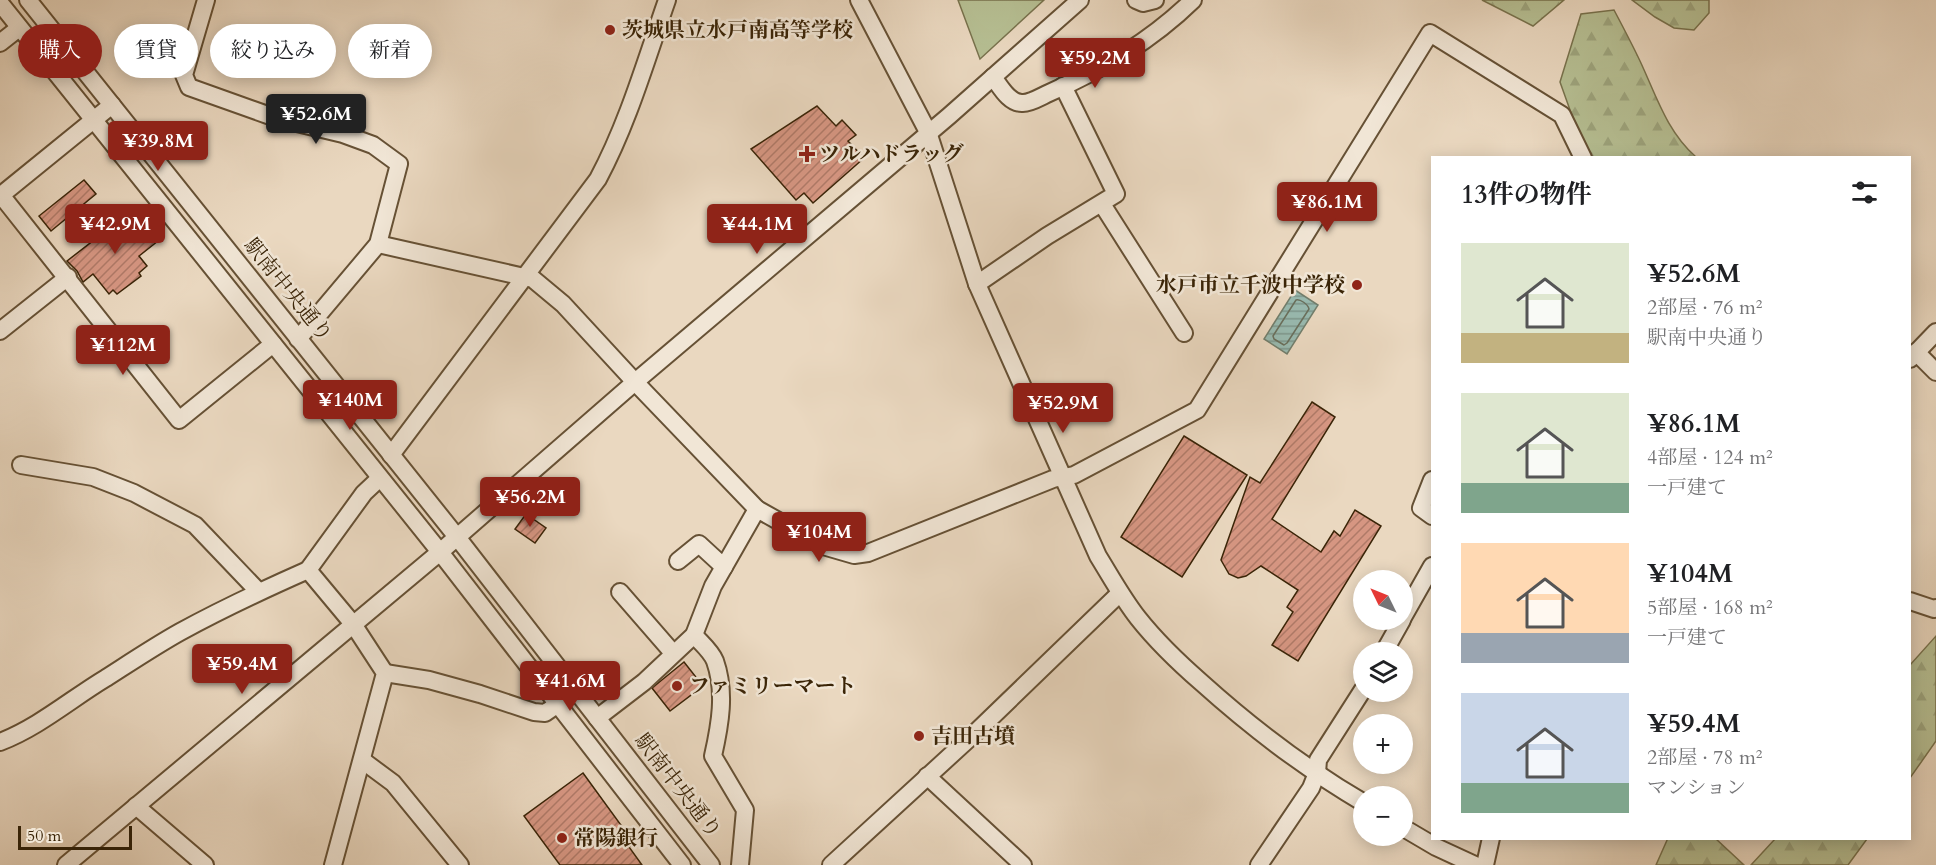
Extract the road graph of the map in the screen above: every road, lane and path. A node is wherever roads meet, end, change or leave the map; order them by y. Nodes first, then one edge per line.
1 (28, 0) edge
2 (206, 0) edge
3 (667, 0) edge
4 (859, 0) edge
5 (1080, 0) edge
6 (1136, 0) edge
7 (1155, 0) edge
8 (1193, 0) edge
9 (0, 3) edge
10 (18, 26) edge
11 (18, 30) edge
12 (0, 44) edge
13 (993, 77) junction
14 (60, 78) edge
15 (1063, 86) junction
16 (112, 105) junction
17 (94, 120) junction
18 (928, 132) junction
19 (1582, 156) edge
20 (1, 195) edge
21 (1102, 204) junction
22 (378, 244) junction
23 (524, 276) junction
24 (68, 277) junction
25 (977, 284) junction
26 (0, 331) edge
27 (1936, 332) edge
28 (1184, 333) dead end
29 (298, 339) junction
30 (273, 344) junction
31 (1913, 356) edge
32 (1936, 372) edge
33 (635, 382) junction
34 (392, 455) junction
35 (21, 465) dead end
36 (380, 478) junction
37 (1063, 478) junction
38 (1431, 483) edge
39 (758, 509) junction
40 (1431, 515) edge
41 (458, 537) junction
42 (440, 552) junction
43 (678, 561) dead end
44 (724, 567) junction
45 (1431, 568) edge
46 (308, 570) junction
47 (258, 591) junction
48 (620, 592) dead end
49 (1120, 593) junction
50 (1413, 600) edge
51 (1911, 601) edge
52 (1936, 608) edge
53 (353, 624) junction
54 (694, 635) junction
55 (673, 653) junction
56 (385, 673) junction
57 (1355, 702) edge
58 (558, 704) junction
59 (597, 718) junction
60 (0, 742) edge
61 (362, 760) junction
62 (1317, 773) junction
63 (927, 776) junction
64 (1353, 796) edge
65 (136, 806) junction
66 (1413, 833) edge
67 (1491, 840) edge
68 (66, 865) edge
69 (205, 865) edge
70 (333, 865) edge
71 (460, 865) edge
72 (682, 865) edge
73 (711, 865) edge
74 (740, 865) edge
75 (831, 865) edge
76 (1023, 865) edge
77 (1259, 865) edge
78 (1475, 865) edge
79 (1485, 865) edge

1 - 16 street, 駅南中央通り
2 - 22 street
3 - 23 street
4 - 18 street
5 - 13 street
6 - 7 street
8 - 15 street
9 - 10 street
11 - 12 street
13 - 15 street
13 - 18 street
14 - 17 street
15 - 21 street
16 - 17 street
16 - 29 street, 駅南中央通り
17 - 20 street
17 - 30 street
18 - 25 street
18 - 33 street
19 - 37 street
20 - 24 street
21 - 25 street
21 - 28 street
22 - 23 street
22 - 29 street
23 - 33 street
23 - 34 street
24 - 26 street
24 - 30 street
25 - 37 street
27 - 31 street
29 - 34 street, 駅南中央通り
30 - 36 street
31 - 32 street
33 - 39 street
33 - 41 street
34 - 41 street, 駅南中央通り
35 - 47 street
36 - 42 street
36 - 46 street
37 - 39 street
37 - 49 street
38 - 40 street
39 - 44 street
41 - 42 street
41 - 59 street, 駅南中央通り
42 - 53 street
42 - 58 street
43 - 44 street
44 - 54 street
45 - 50 street
46 - 47 street
46 - 53 street
47 - 60 street
48 - 55 street
49 - 62 street
49 - 63 street
51 - 52 street
53 - 56 street
53 - 65 street
54 - 55 street
54 - 74 street
55 - 59 street
56 - 58 street
56 - 61 street
57 - 62 street
58 - 72 street
59 - 73 street, 駅南中央通り
61 - 70 street
61 - 71 street
62 - 64 street
62 - 77 street
63 - 75 street
63 - 76 street
65 - 68 street
65 - 69 street
66 - 78 street
67 - 79 street

